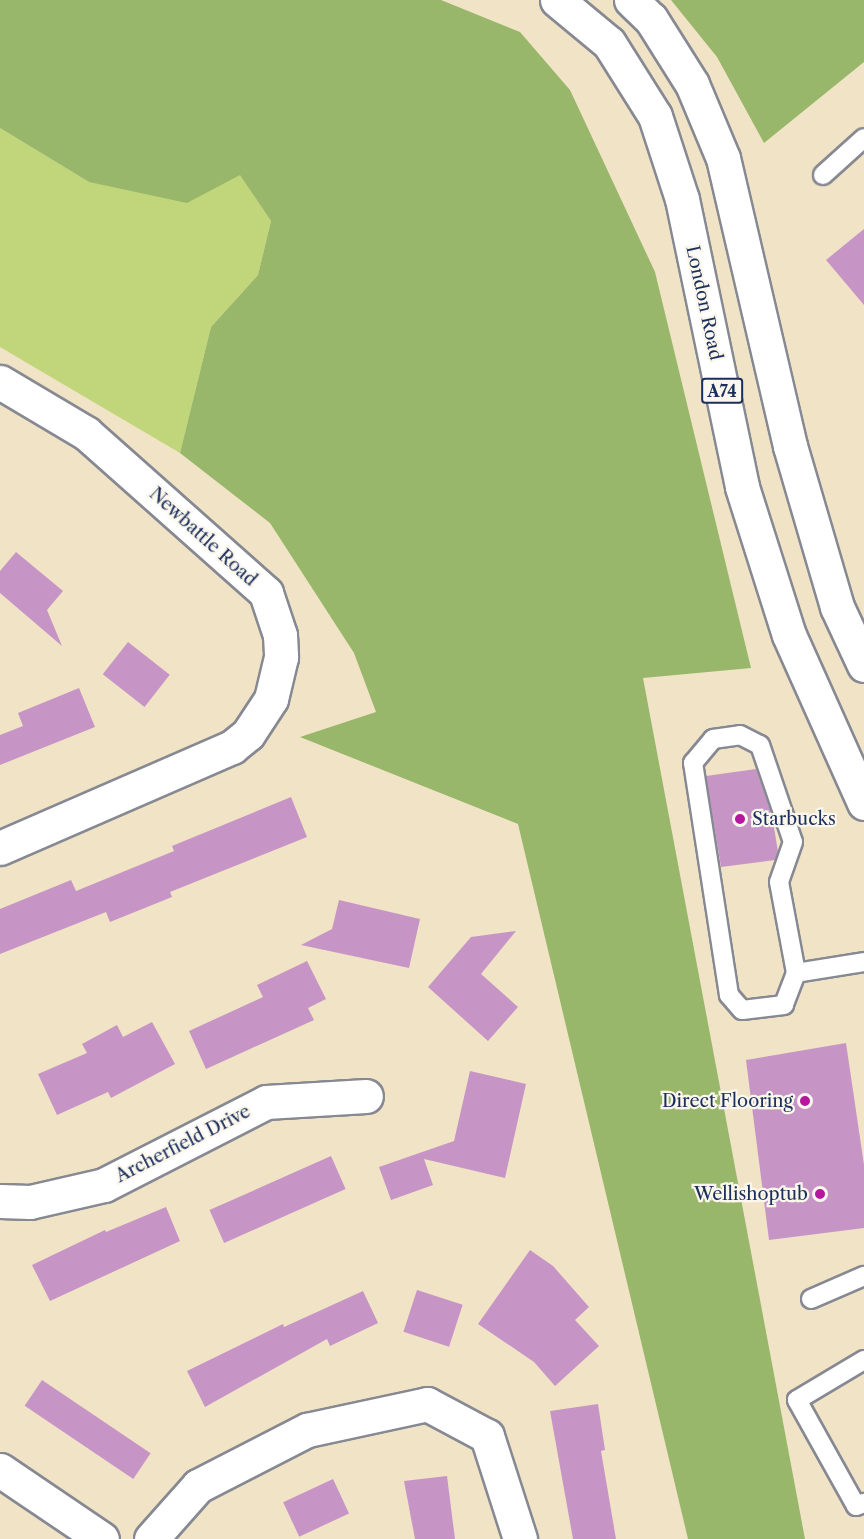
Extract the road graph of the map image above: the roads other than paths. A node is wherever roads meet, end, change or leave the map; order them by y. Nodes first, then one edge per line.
1 (557, 0) edge
2 (631, 0) edge
3 (864, 138) edge
4 (823, 175) dead end
5 (0, 382) edge
6 (864, 665) edge
7 (864, 803) edge
8 (0, 848) edge
9 (864, 962) edge
10 (796, 973) junction
11 (366, 1096) dead end
12 (0, 1201) edge
13 (864, 1276) edge
14 (811, 1299) dead end
15 (864, 1360) edge
16 (0, 1470) edge
17 (864, 1503) edge
18 (102, 1539) edge
19 (151, 1539) edge
20 (520, 1539) edge

1 - 7 street, London Road / A74
2 - 6 street
3 - 4 lane
5 - 8 street, Newbattle Road
9 - 10 lane
10 - 10 lane
11 - 12 street, Archerfield Drive
13 - 14 lane
15 - 17 lane
16 - 18 street
19 - 20 street

